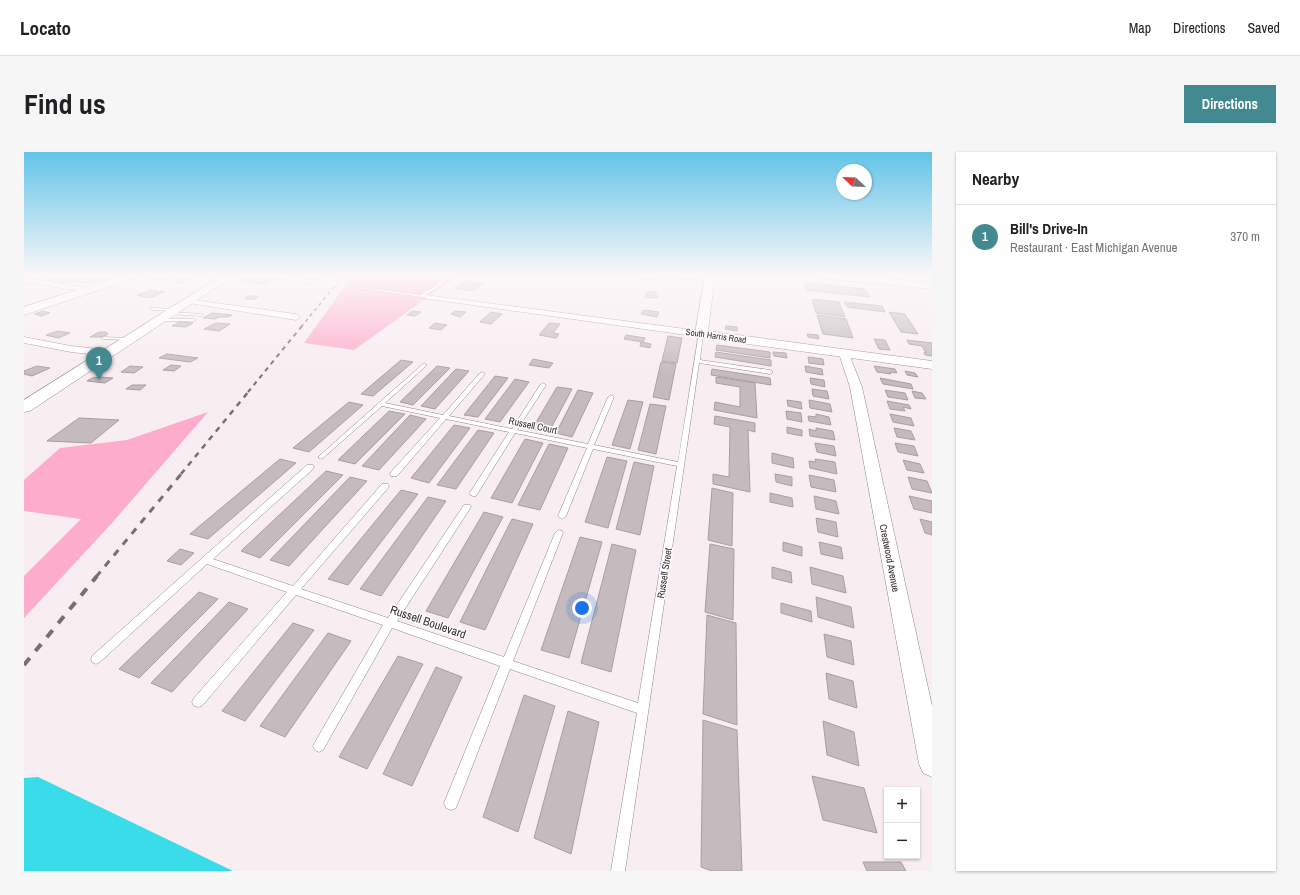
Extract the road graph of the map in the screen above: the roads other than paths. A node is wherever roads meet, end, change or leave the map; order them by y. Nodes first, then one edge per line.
1 (174, 309) edge
2 (243, 309) edge
3 (516, 309) edge
4 (705, 309) edge
5 (165, 313) junction
6 (201, 315) dead end
7 (296, 316) dead end
8 (194, 320) dead end
9 (701, 334) junction
10 (104, 338) dead end
11 (130, 339) junction
12 (24, 340) edge
13 (108, 353) junction
14 (844, 354) junction
15 (697, 361) junction
16 (424, 365) dead end
17 (932, 365) edge
18 (770, 372) dead end
19 (482, 374) dead end
20 (543, 385) dead end
21 (611, 397) dead end
22 (381, 404) junction
23 (24, 407) edge
24 (444, 417) junction
25 (513, 431) junction
26 (591, 447) junction
27 (321, 457) dead end
28 (680, 465) junction
29 (310, 467) dead end
30 (394, 474) dead end
31 (385, 486) dead end
32 (473, 494) dead end
33 (467, 507) dead end
34 (562, 516) dead end
35 (559, 533) dead end
36 (205, 560) junction
37 (294, 590) junction
38 (390, 623) junction
39 (96, 659) dead end
40 (506, 663) junction
41 (198, 702) dead end
42 (643, 710) junction
43 (319, 746) dead end
44 (932, 764) edge
45 (451, 803) dead end
46 (618, 871) edge

1 - 5 street
2 - 7 street
3 - 9 street, South Harris Road
4 - 9 street, Russell Street
5 - 6 lane
5 - 8 lane
5 - 11 street
9 - 14 street, South Harris Road
9 - 15 lane, Russell Street
10 - 11 lane
11 - 13 street
12 - 13 street
13 - 23 street
14 - 17 street, South Harris Road
14 - 44 street, Crestwood Avenue
15 - 18 lane
15 - 28 lane, Russell Street
16 - 22 lane
19 - 24 lane
20 - 25 lane
21 - 26 lane
22 - 24 lane, Russell Court
22 - 27 lane
24 - 25 lane, Russell Court
24 - 30 lane
25 - 26 lane, Russell Court
25 - 32 lane
26 - 28 lane, Russell Court
26 - 34 lane
28 - 42 lane, Russell Street
29 - 36 lane
31 - 37 lane
33 - 38 lane
35 - 40 lane
36 - 37 lane, Russell Boulevard
36 - 39 lane
37 - 38 lane, Russell Boulevard
37 - 41 lane
38 - 40 lane, Russell Boulevard
38 - 43 lane
40 - 42 lane, Russell Boulevard
40 - 45 lane
42 - 46 lane, Russell Street

